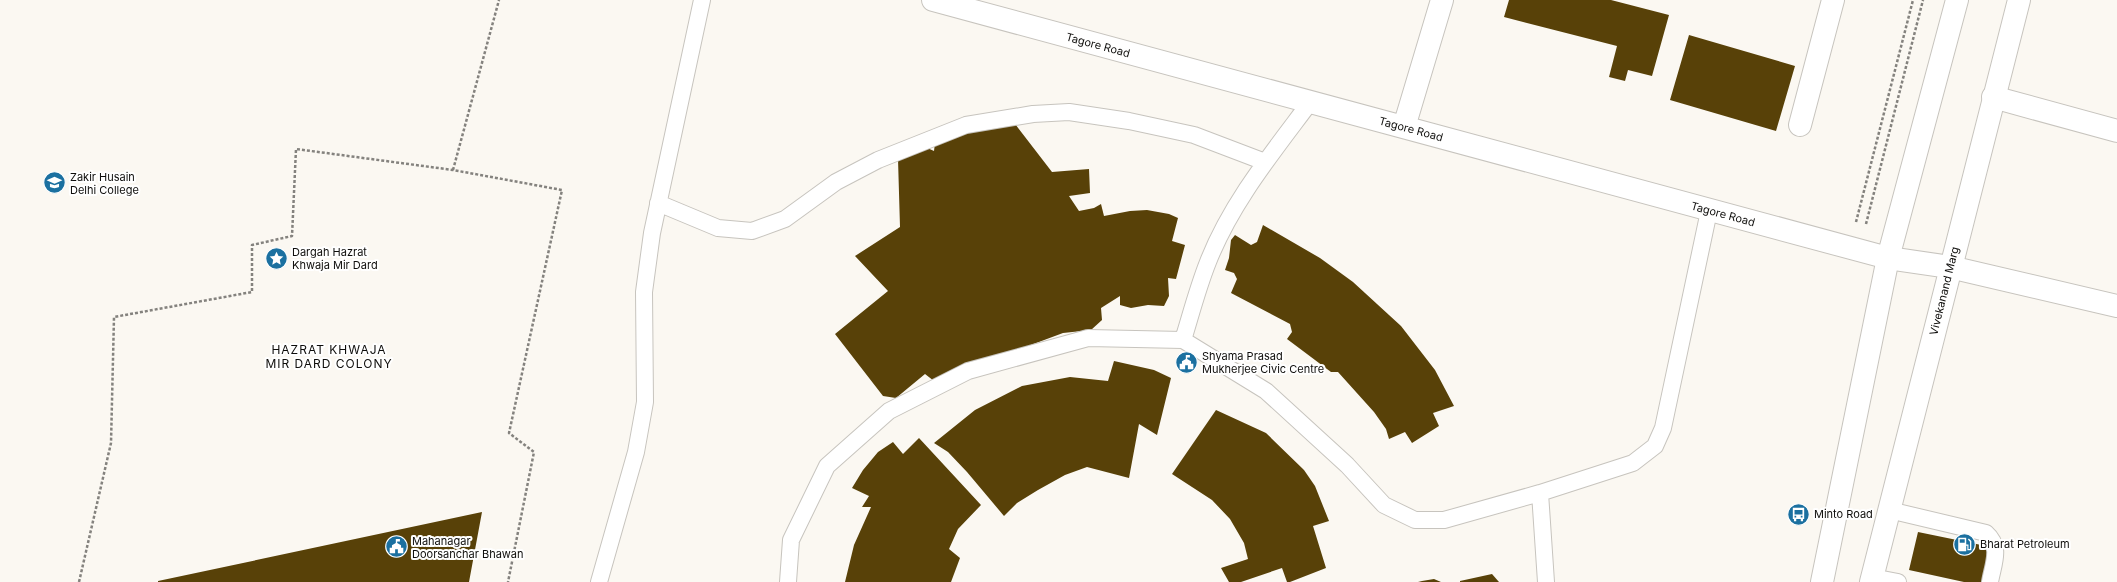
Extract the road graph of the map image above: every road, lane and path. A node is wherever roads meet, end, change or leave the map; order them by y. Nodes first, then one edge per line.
1 (499, 0) edge
2 (702, 0) edge
3 (933, 0) edge
4 (1442, 0) edge
5 (1833, 0) edge
6 (1913, 0) edge
7 (1923, 0) edge
8 (1957, 0) edge
9 (2018, 0) edge
10 (1993, 97) junction
11 (1311, 101) junction
12 (1800, 125) dead end
13 (1404, 127) junction
14 (2117, 131) edge
15 (1265, 162) junction
16 (453, 170) junction
17 (658, 203) junction
18 (1709, 211) junction
19 (1854, 249) junction
20 (1888, 258) junction
21 (1950, 267) junction
22 (2117, 306) edge
23 (1183, 340) junction
24 (1540, 493) junction
25 (1889, 510) junction
26 (1871, 579) edge
27 (79, 582) edge
28 (508, 582) edge
29 (599, 582) edge
30 (788, 582) edge
31 (1546, 582) edge
32 (1822, 582) edge
33 (1898, 582) edge
34 (1990, 582) edge

1 - 16 path
2 - 17 lane
3 - 11 street, Tagore Road
4 - 13 street
5 - 12 street
6 - 19 path
7 - 19 path
8 - 20 street
9 - 10 street, Vivekanand Marg
10 - 14 street
10 - 21 street, Vivekanand Marg
11 - 13 street, Tagore Road
11 - 15 lane
13 - 18 street, Tagore Road
15 - 17 lane
15 - 23 lane
16 - 27 path
16 - 28 path
17 - 29 lane
18 - 19 street, Tagore Road
18 - 24 lane
19 - 20 street, Tagore Road
20 - 21 street, Tagore Road
20 - 32 street
21 - 22 street, Tagore Road
21 - 25 street, Vivekanand Marg
23 - 24 lane
23 - 30 lane
24 - 31 lane
25 - 26 street, Vivekanand Marg
25 - 34 lane
26 - 33 lane

